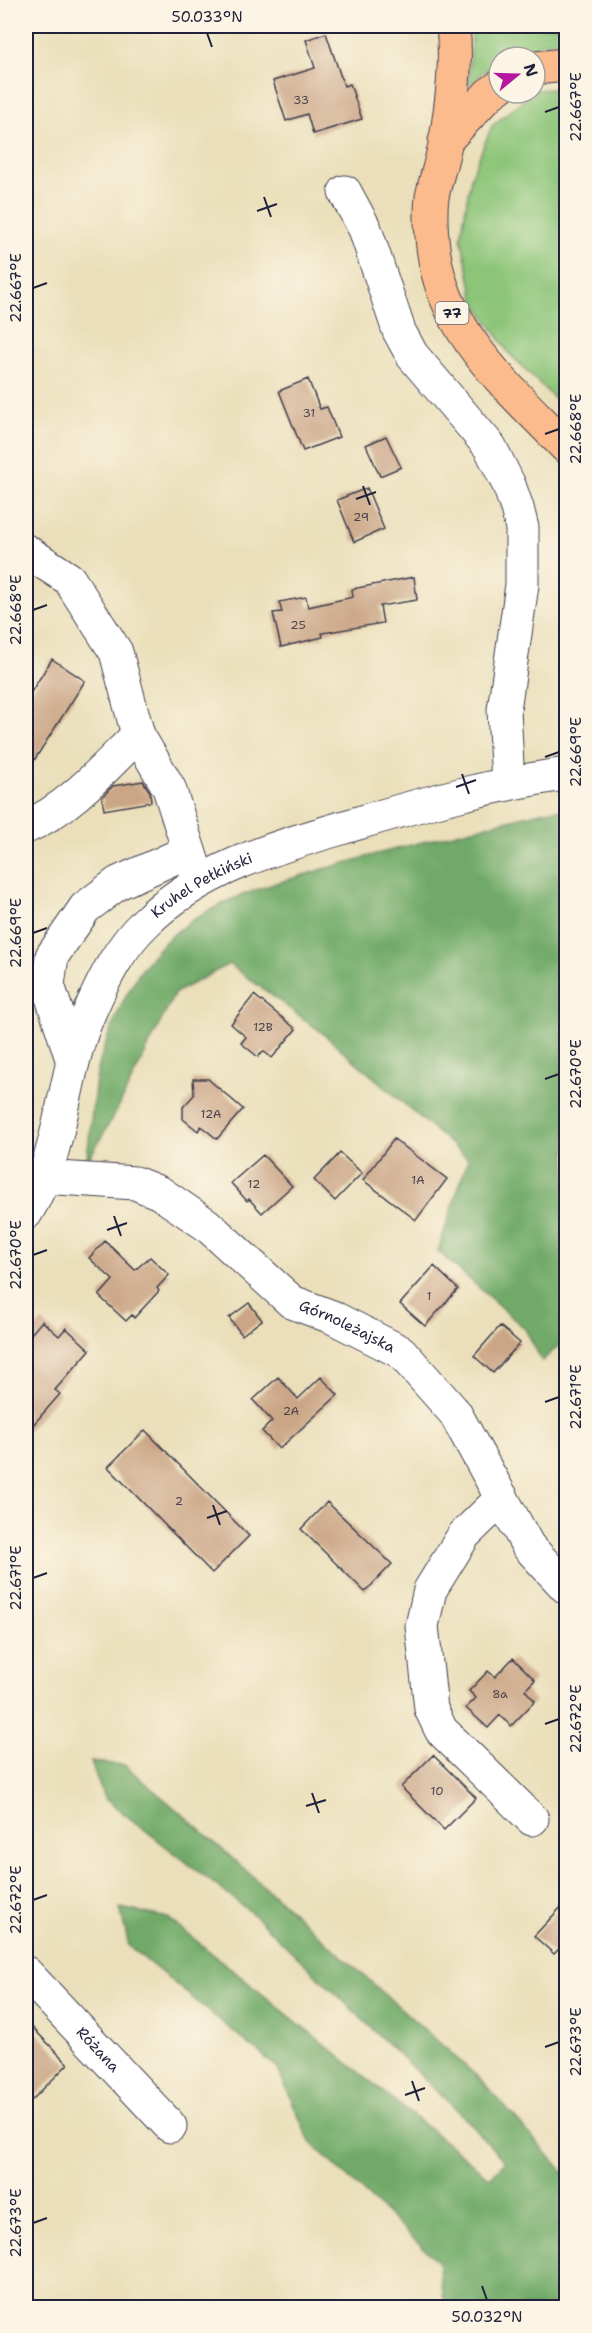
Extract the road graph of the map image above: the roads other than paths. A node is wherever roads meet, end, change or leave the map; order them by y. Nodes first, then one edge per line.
1 (453, 26) edge
2 (567, 65) edge
3 (547, 67) edge
4 (487, 96) edge
5 (446, 141) junction
6 (345, 192) dead end
7 (567, 447) edge
8 (26, 551) edge
9 (138, 735) junction
10 (567, 774) edge
11 (508, 783) junction
12 (26, 827) edge
13 (189, 851) junction
14 (199, 883) junction
15 (73, 1062) junction
16 (43, 1177) junction
17 (26, 1213) edge
18 (502, 1498) junction
19 (567, 1587) edge
20 (532, 1819) dead end
21 (26, 1972) edge
22 (170, 2126) dead end

1 - 5 main road
2 - 3 main road
4 - 5 main road, 77
5 - 7 main road, 77
6 - 11 street
8 - 9 street
9 - 12 street
9 - 13 street
10 - 11 street, Kruhel Pełkiński
11 - 14 street, Kruhel Pełkiński
13 - 14 street
13 - 15 street
14 - 15 street, Kruhel Pełkiński
15 - 16 street, Kruhel Pełkiński
16 - 17 street, Kruhel Pełkiński
16 - 18 street, Górnoleżajska
18 - 19 street, Górnoleżajska
18 - 20 street
21 - 22 street, Różana

